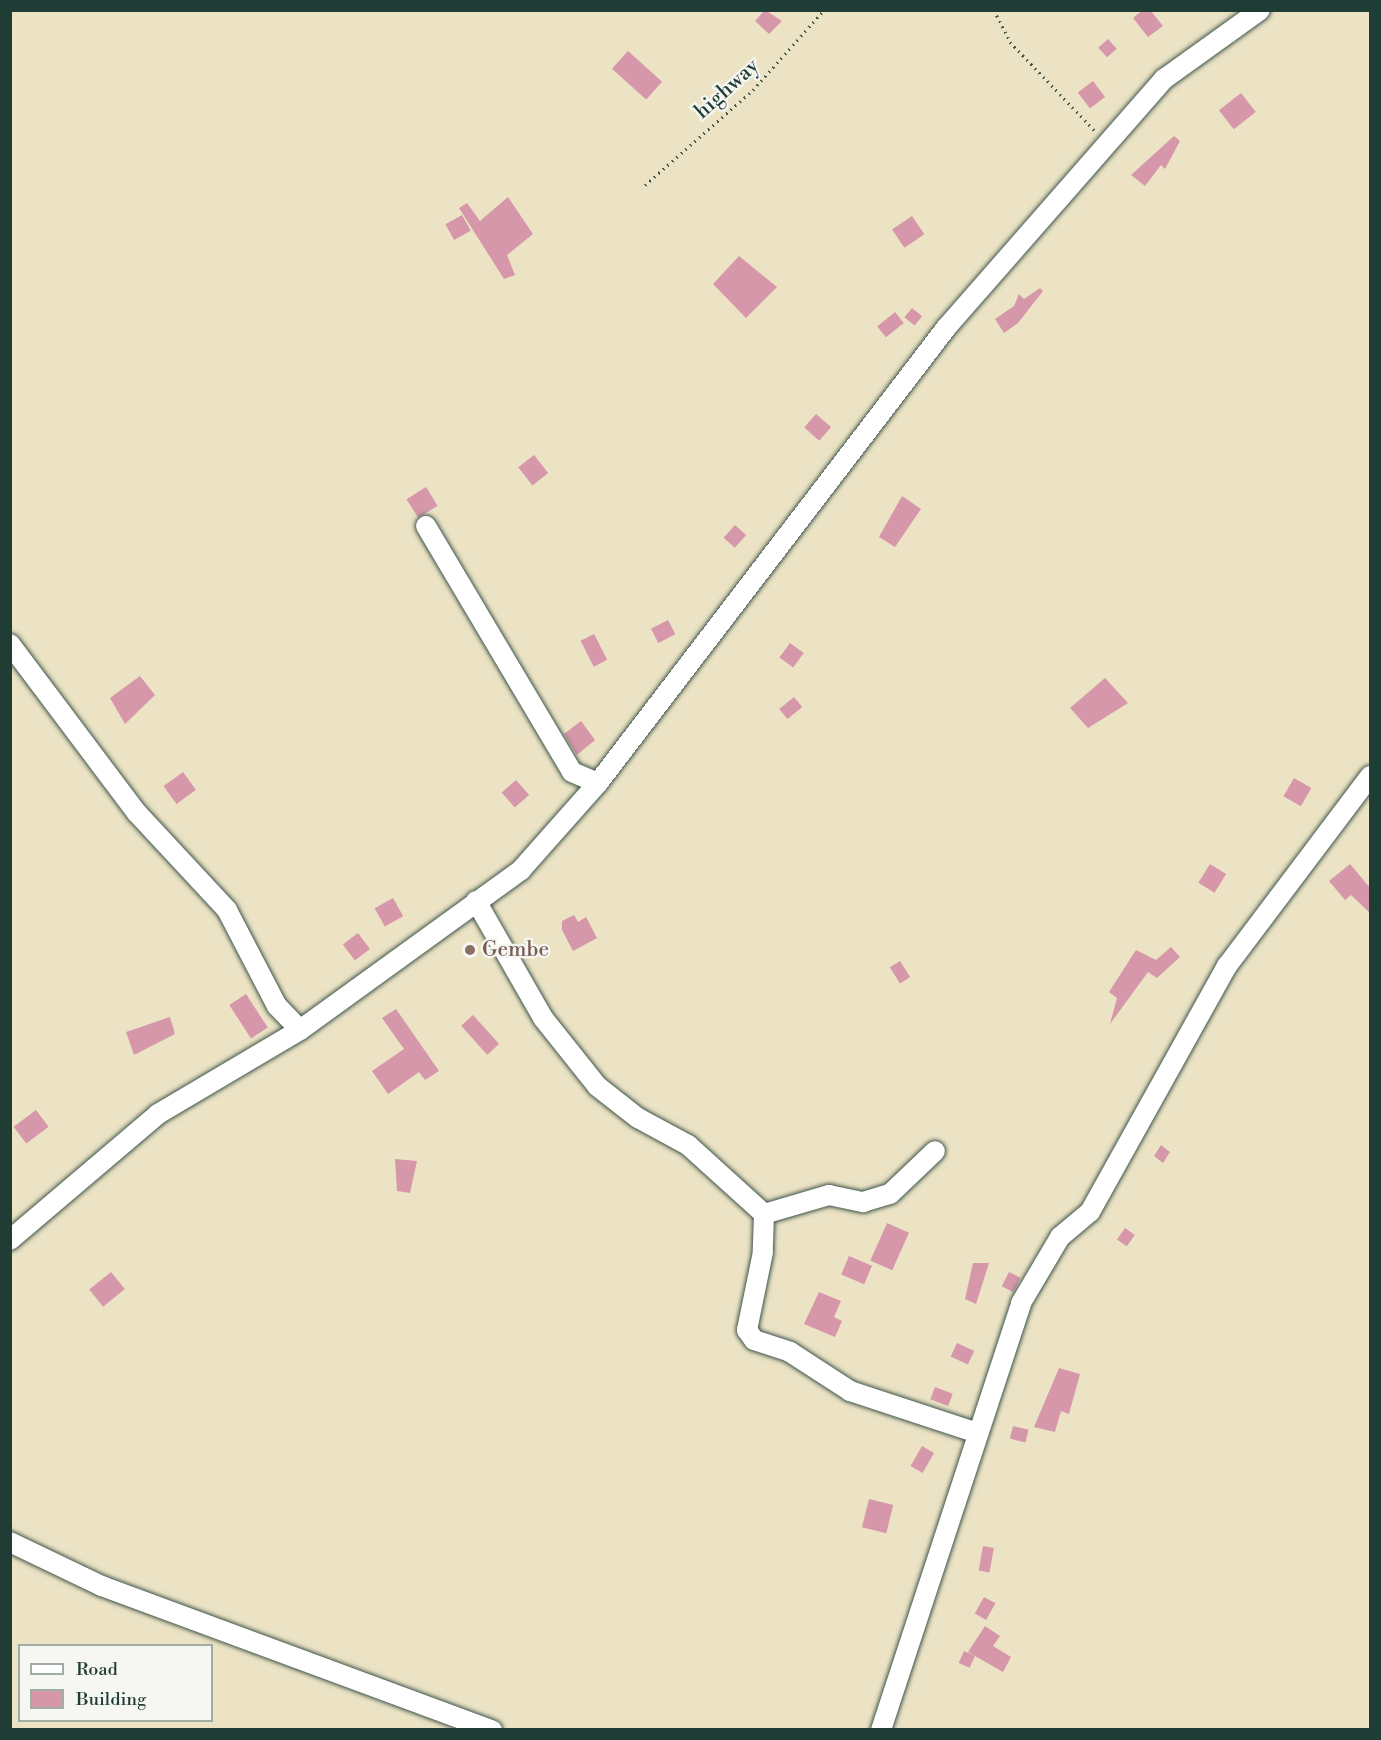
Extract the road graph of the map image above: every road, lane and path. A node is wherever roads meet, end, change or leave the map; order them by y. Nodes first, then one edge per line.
1 (824, 10) edge
2 (994, 10) edge
3 (1260, 10) edge
4 (1106, 143) junction
5 (645, 185) dead end
6 (426, 526) dead end
7 (10, 644) edge
8 (1371, 776) edge
9 (598, 783) junction
10 (477, 901) junction
11 (300, 1030) junction
12 (934, 1151) dead end
13 (764, 1214) junction
14 (12, 1237) edge
15 (978, 1433) junction
16 (10, 1542) edge
17 (492, 1730) edge
18 (881, 1730) edge

1 - 5 path, highway
2 - 4 path
3 - 4 street
4 - 9 street
6 - 9 street
7 - 11 street
8 - 15 street
9 - 10 street
10 - 11 street
10 - 13 street
11 - 14 street
12 - 13 street
13 - 15 street
15 - 18 street
16 - 17 street

